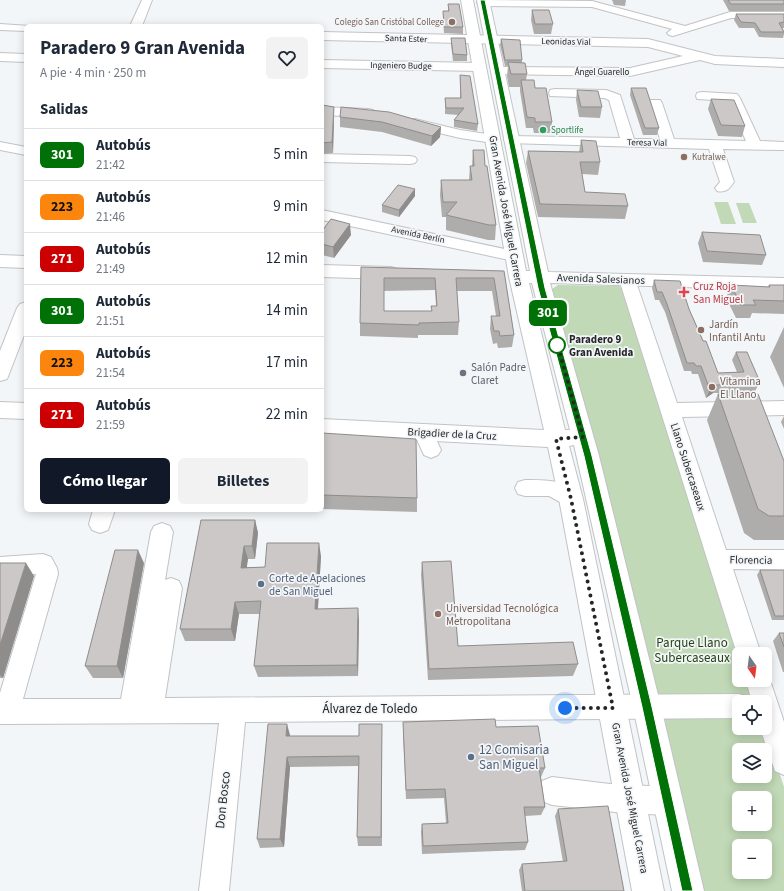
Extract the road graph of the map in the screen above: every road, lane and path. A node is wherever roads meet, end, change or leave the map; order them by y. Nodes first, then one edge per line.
1 (147, 0) edge
2 (467, 0) edge
3 (483, 2) edge
4 (784, 15) edge
5 (658, 22) junction
6 (137, 24) edge
7 (0, 27) edge
8 (24, 28) edge
9 (684, 29) junction
10 (666, 35) junction
11 (324, 36) edge
12 (475, 41) junction
13 (490, 41) junction
14 (642, 43) junction
15 (674, 49) junction
16 (0, 57) edge
17 (24, 58) edge
18 (705, 58) junction
19 (784, 63) edge
20 (324, 64) edge
21 (479, 67) junction
22 (497, 70) junction
23 (555, 93) dead end
24 (704, 101) dead end
25 (655, 104) dead end
26 (324, 111) edge
27 (379, 114) edge
28 (400, 119) edge
29 (492, 136) junction
30 (511, 140) junction
31 (628, 142) junction
32 (668, 143) junction
33 (714, 144) junction
34 (755, 145) junction
35 (784, 146) edge
36 (2, 149) edge
37 (24, 151) edge
38 (324, 158) edge
39 (515, 158) junction
40 (532, 159) edge
41 (410, 160) dead end
42 (722, 188) dead end
43 (324, 215) edge
44 (514, 256) junction
45 (0, 261) edge
46 (24, 262) edge
47 (324, 271) edge
48 (409, 273) edge
49 (511, 276) junction
50 (540, 277) junction
51 (627, 279) junction
52 (784, 284) edge
53 (24, 313) edge
54 (0, 374) edge
55 (784, 408) edge
56 (0, 410) edge
57 (670, 410) junction
58 (24, 411) edge
59 (324, 427) edge
60 (583, 437) junction
61 (556, 439) junction
62 (564, 468) junction
63 (571, 499) junction
64 (162, 532) dead end
65 (718, 559) junction
66 (784, 560) edge
67 (1, 566) edge
68 (171, 588) dead end
69 (747, 647) edge
70 (732, 706) edge
71 (647, 707) junction
72 (613, 708) junction
73 (233, 710) junction
74 (140, 711) junction
75 (3, 712) edge
76 (772, 725) edge
77 (784, 762) edge
78 (552, 791) dead end
79 (631, 800) junction
80 (668, 801) junction
81 (214, 891) edge
82 (648, 891) edge
83 (688, 891) edge

1 - 6 street
2 - 12 main road, Gran Avenida José Miguel Carrera
3 - 5 street
3 - 13 main road, Gran Avenida José Miguel Carrera
4 - 9 street, Leonidas Vial
5 - 9 street
5 - 10 street
7 - 8 street
9 - 10 street, Leonidas Vial
10 - 14 street, Leonidas Vial
10 - 15 street
11 - 12 street, Santa Ester
12 - 13 street, Santa Ester
12 - 21 main road, Gran Avenida José Miguel Carrera
13 - 14 street, Leonidas Vial
13 - 22 main road, Gran Avenida José Miguel Carrera
14 - 15 street, Leonidas Vial
15 - 18 street, Ángel Guarello
16 - 17 street
18 - 19 street, Ángel Guarello
18 - 22 street, Ángel Guarello
20 - 21 street, Ingeniero Budge
21 - 29 main road, Gran Avenida José Miguel Carrera
22 - 30 main road, Gran Avenida José Miguel Carrera
23 - 31 street
24 - 34 street
25 - 32 street
26 - 27 street
28 - 29 street
29 - 30 main road
29 - 44 main road, Gran Avenida José Miguel Carrera
30 - 31 street, Teresa Vial
30 - 39 main road, Gran Avenida José Miguel Carrera
31 - 32 street, Teresa Vial
32 - 33 street, Teresa Vial
33 - 34 street, Teresa Vial
33 - 42 street
34 - 35 street, Teresa Vial
36 - 37 street
38 - 41 street
39 - 40 street
39 - 50 main road, Gran Avenida José Miguel Carrera
43 - 44 street, Avenida Berlín
44 - 49 main road, Gran Avenida José Miguel Carrera
45 - 46 main road
47 - 48 main road
49 - 50 main road, Avenida Salesianos
49 - 61 main road, Gran Avenida José Miguel Carrera
50 - 51 main road, Avenida Salesianos
50 - 60 main road, Gran Avenida José Miguel Carrera
51 - 52 main road, Avenida Salesianos
51 - 57 street, Llano Subercaseaux
53 - 54 street
55 - 57 street
56 - 58 main road
57 - 65 street, Llano Subercaseaux
59 - 61 main road, Brigadier de la Cruz
60 - 61 main road, Brigadier de la Cruz
60 - 71 main road, Gran Avenida José Miguel Carrera
61 - 62 main road, Gran Avenida José Miguel Carrera
62 - 63 main road, Gran Avenida José Miguel Carrera
62 - 63 street
63 - 72 main road, Gran Avenida José Miguel Carrera
64 - 74 street
65 - 66 street, Florencia
65 - 69 street, Llano Subercaseaux
67 - 75 street
68 - 74 street
70 - 71 street, Álvarez de Toledo
71 - 72 street, Álvarez de Toledo
71 - 80 main road, Gran Avenida José Miguel Carrera
72 - 73 street, Álvarez de Toledo
72 - 79 main road, Gran Avenida José Miguel Carrera
73 - 74 street, Álvarez de Toledo
73 - 81 street, Don Bosco
74 - 75 street, Álvarez de Toledo
76 - 77 street
78 - 79 street
79 - 80 street
79 - 82 main road, Gran Avenida José Miguel Carrera
80 - 83 main road, Gran Avenida José Miguel Carrera

